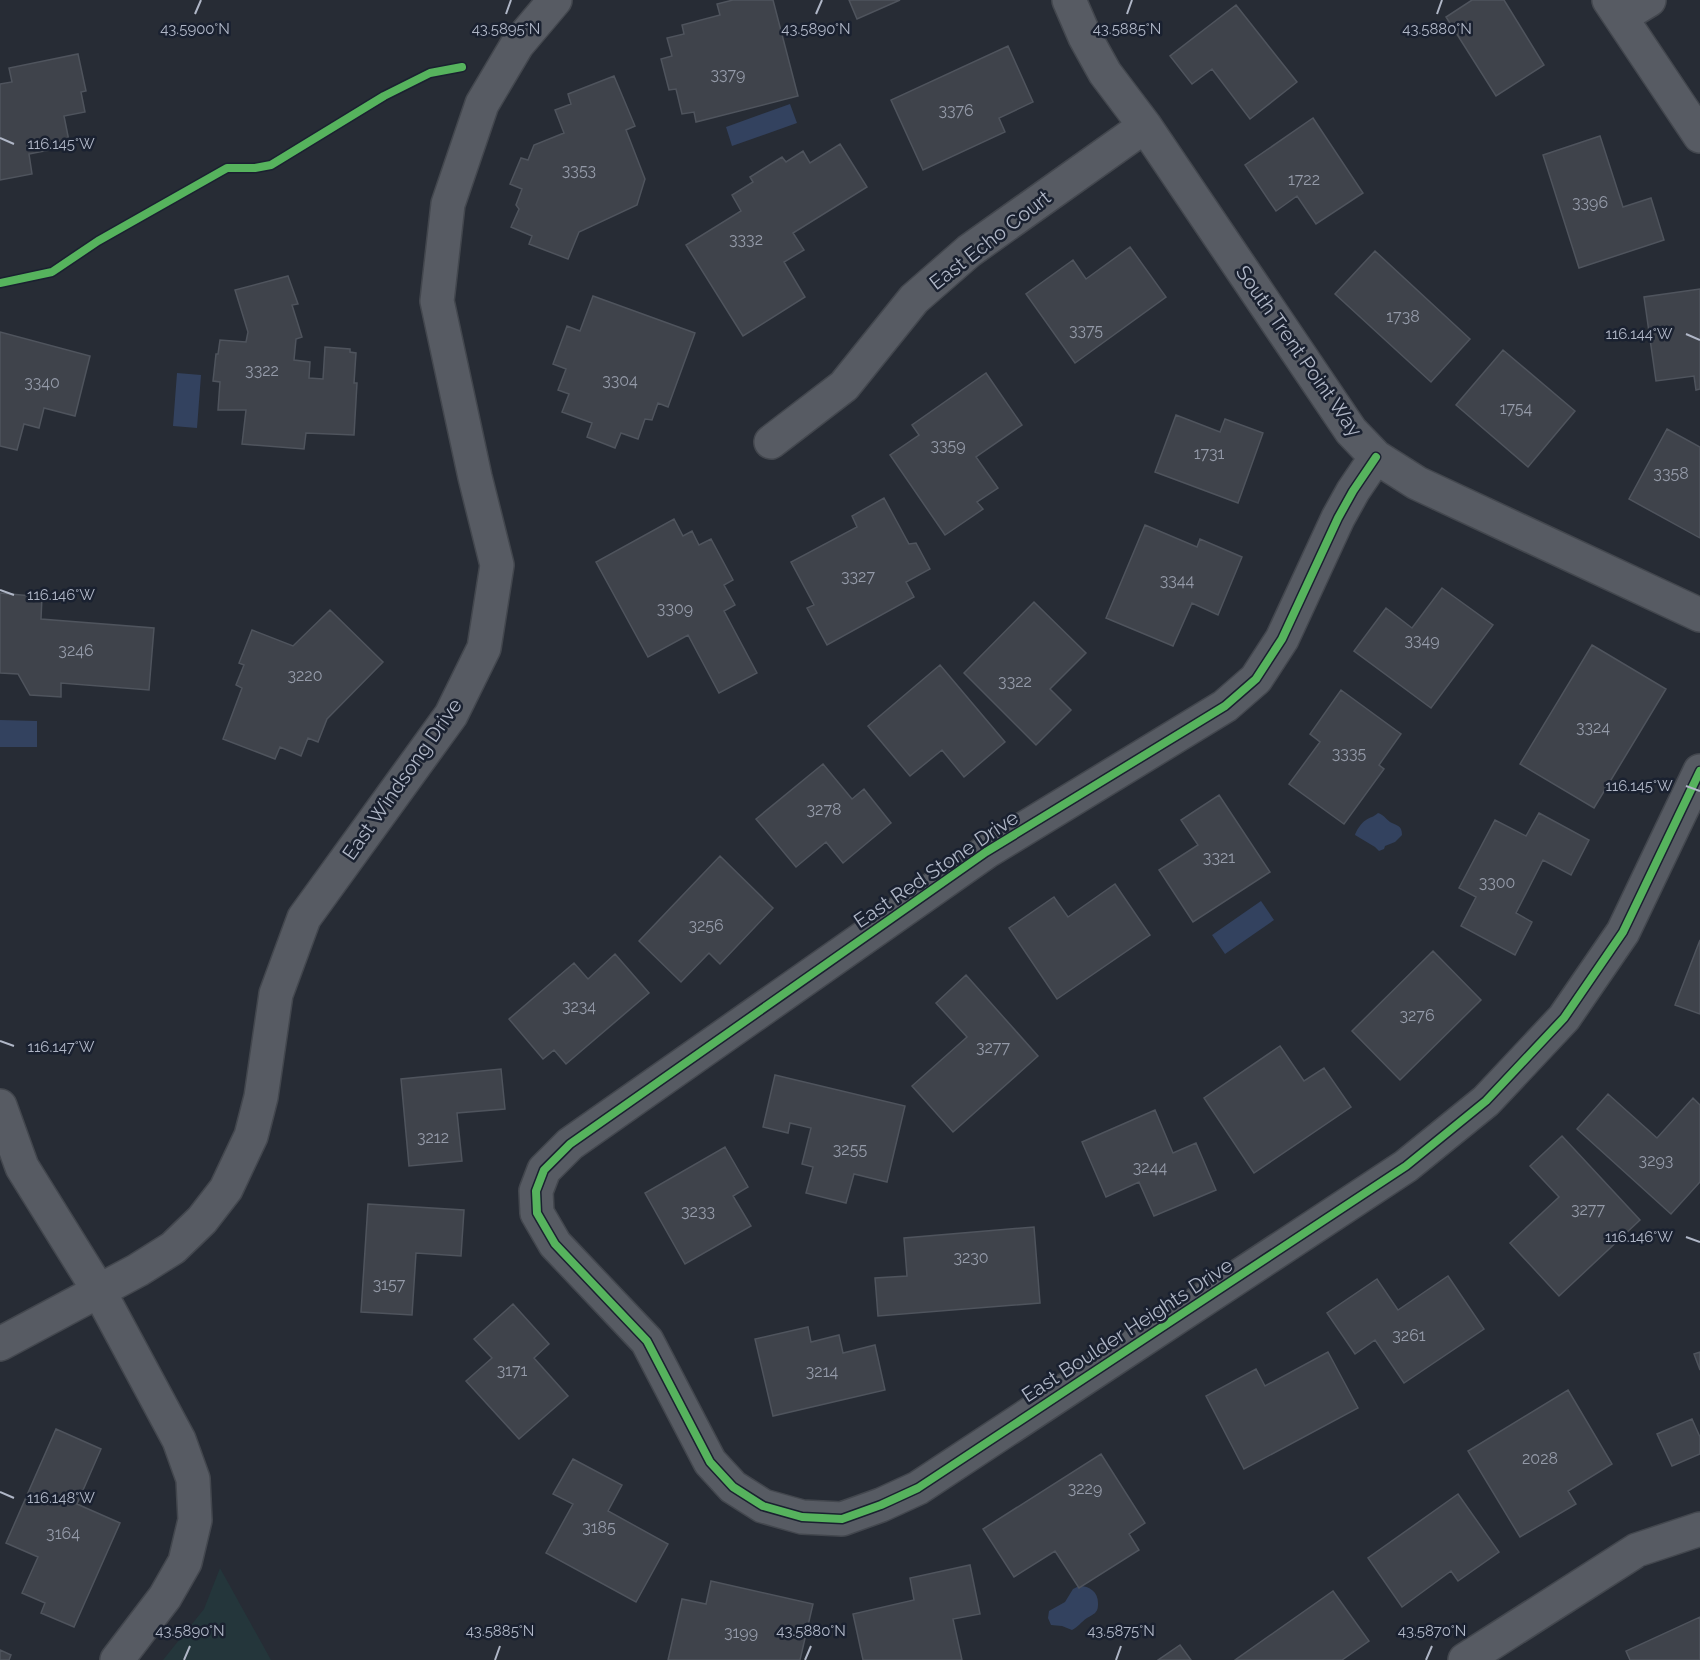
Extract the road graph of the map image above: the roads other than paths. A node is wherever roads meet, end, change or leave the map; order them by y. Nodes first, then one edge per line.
1 (555, 0) edge
2 (1069, 0) edge
3 (1649, 0) edge
4 (1615, 9) edge
5 (1144, 126) junction
6 (1700, 136) edge
7 (771, 442) dead end
8 (1376, 457) junction
9 (1700, 615) edge
10 (1700, 771) edge
11 (0, 1106) edge
12 (536, 1191) joint
13 (99, 1291) junction
14 (0, 1344) edge
15 (1700, 1529) edge
16 (117, 1660) edge
17 (1465, 1660) edge

1 - 13 street, East Windsong Drive
2 - 5 street, South Trent Point Way
3 - 4 street
4 - 6 street
5 - 7 street, East Echo Court
5 - 8 street, South Trent Point Way
8 - 9 street, South Trent Point Way
8 - 12 street, East Red Stone Drive
10 - 12 street, East Boulder Heights Drive
11 - 13 street
13 - 14 street, East Windsong Drive
13 - 16 street
15 - 17 street

